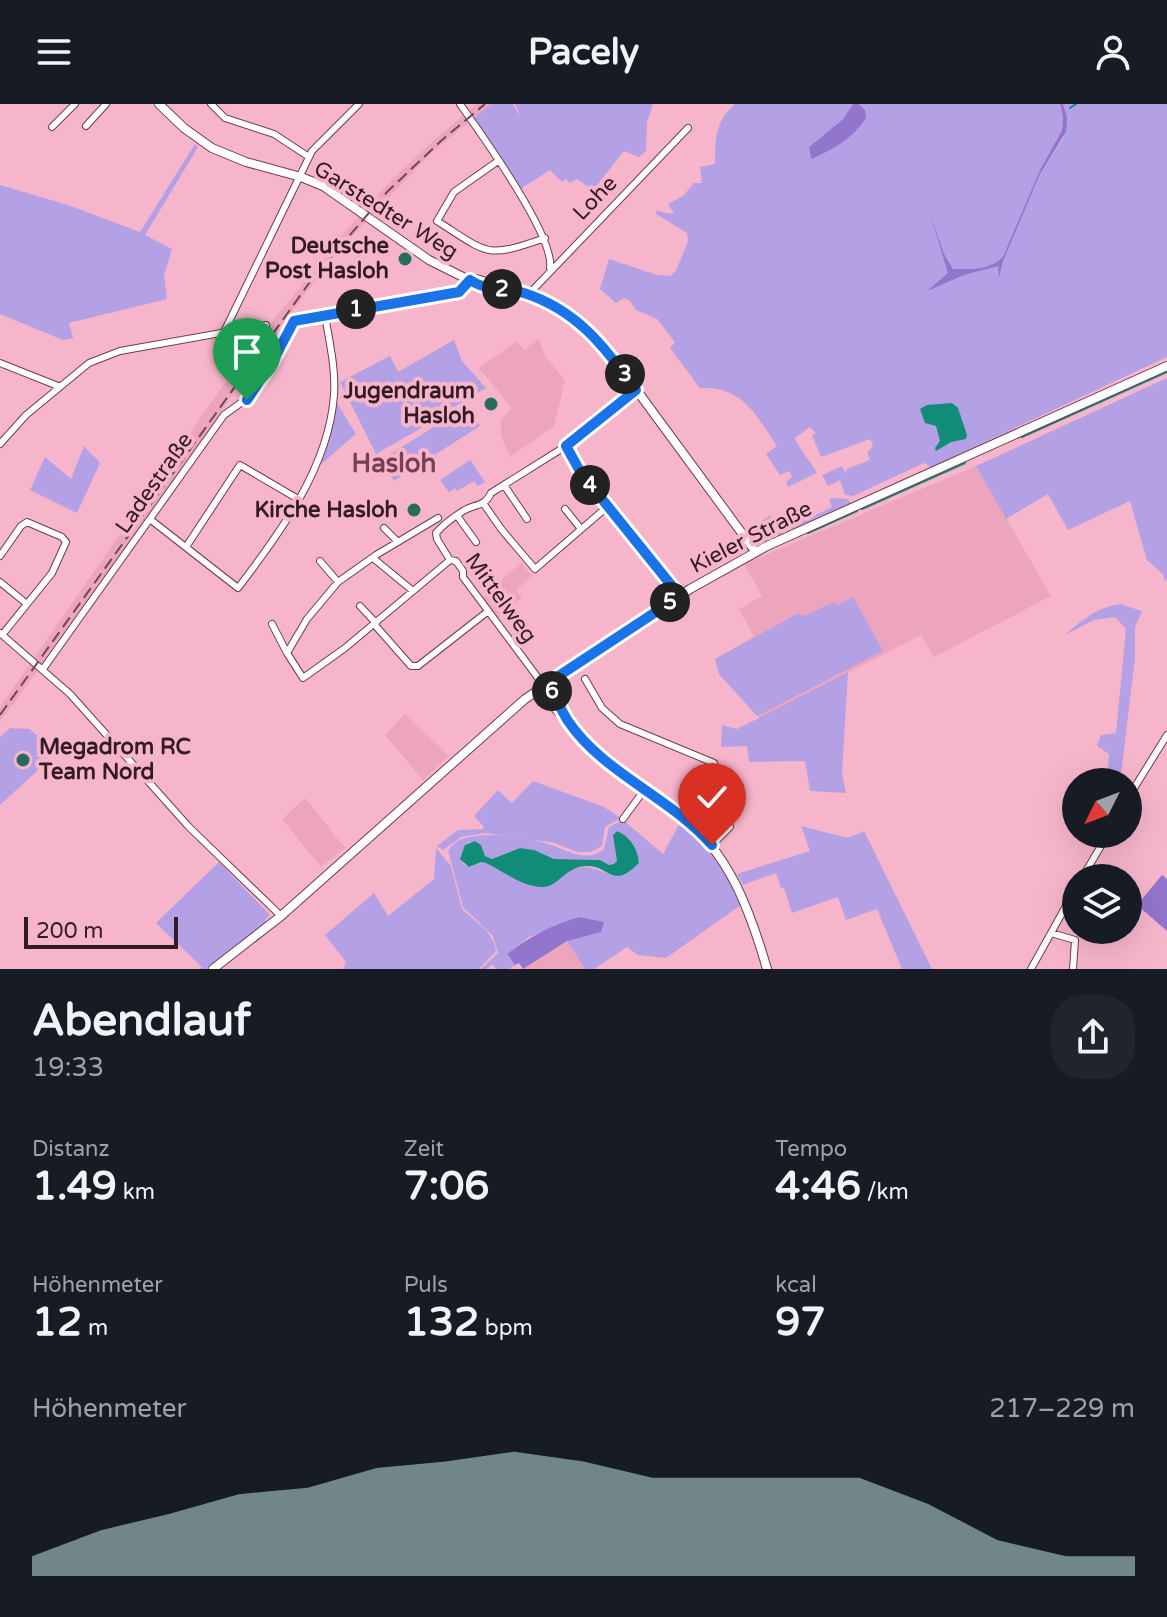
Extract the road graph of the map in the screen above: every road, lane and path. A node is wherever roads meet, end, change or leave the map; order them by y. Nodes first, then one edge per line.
1 (75, 104) edge
2 (106, 104) edge
3 (159, 104) edge
4 (211, 104) edge
5 (359, 104) edge
6 (460, 104) edge
7 (86, 126) dead end
8 (52, 127) dead end
9 (688, 128) dead end
10 (309, 157) junction
11 (498, 161) junction
12 (301, 177) junction
13 (545, 238) junction
14 (549, 272) junction
15 (470, 280) junction
16 (528, 295) junction
17 (325, 315) junction
18 (232, 317) junction
19 (266, 325) dead end
20 (241, 329) junction
21 (224, 332) junction
22 (0, 363) edge
23 (1167, 366) edge
24 (58, 386) junction
25 (636, 390) junction
26 (0, 444) edge
27 (566, 446) junction
28 (504, 485) junction
29 (298, 499) junction
30 (483, 503) junction
31 (607, 507) junction
32 (565, 509) dead end
33 (458, 517) junction
34 (527, 519) dead end
35 (151, 520) junction
36 (384, 528) dead end
37 (581, 529) junction
38 (437, 531) junction
39 (398, 542) junction
40 (476, 542) dead end
41 (186, 547) junction
42 (755, 551) junction
43 (0, 556) edge
44 (373, 558) junction
45 (450, 560) junction
46 (320, 561) dead end
47 (0, 582) edge
48 (338, 582) junction
49 (413, 591) junction
50 (680, 596) junction
51 (27, 604) junction
52 (360, 606) dead end
53 (487, 612) junction
54 (272, 624) dead end
55 (375, 624) junction
56 (1, 634) edge
57 (287, 653) junction
58 (43, 669) junction
59 (585, 679) dead end
60 (543, 686) junction
61 (1167, 735) edge
62 (1142, 775) edge
63 (645, 789) junction
64 (623, 819) dead end
65 (712, 845) junction
66 (1062, 913) edge
67 (281, 916) junction
68 (1051, 933) junction
69 (213, 969) edge
70 (767, 969) edge
71 (1031, 969) edge
72 (1073, 969) edge

1 - 8 street
2 - 7 street
3 - 12 main road, Garstedter Weg
4 - 10 street
5 - 10 street
6 - 11 street
9 - 14 street, Lohe
10 - 12 street
11 - 13 street
11 - 13 street
12 - 15 main road, Garstedter Weg
12 - 18 street
13 - 14 street
14 - 16 street, Lohe
15 - 16 main road, Garstedter Weg
15 - 17 street
16 - 25 main road, Garstedter Weg
17 - 29 street
17 - 35 street, Ladestraße
18 - 20 street
18 - 21 street
19 - 20 street
20 - 21 street
21 - 24 street
22 - 24 street
23 - 42 main road, Kieler Straße
24 - 26 street
25 - 27 street
25 - 42 main road, Garstedter Weg
27 - 28 street
27 - 31 street
28 - 30 street
28 - 34 street
29 - 41 street
29 - 41 street
30 - 33 street
30 - 37 street
31 - 37 street
31 - 50 street
32 - 37 street
33 - 38 street
33 - 40 street
35 - 41 street
35 - 58 street, Ladestraße
36 - 39 street
38 - 39 street, Mittelweg
38 - 45 street, Mittelweg
39 - 44 street
42 - 50 main road, Kieler Straße
43 - 51 street
44 - 48 street
44 - 49 street
45 - 49 street
45 - 53 street, Mittelweg
46 - 48 street
47 - 51 street
48 - 57 street
49 - 55 street
50 - 60 main road, Kieler Straße
51 - 56 street
52 - 55 street
53 - 55 street
53 - 60 street, Mittelweg
54 - 57 street
55 - 57 street
56 - 58 street
58 - 67 street
59 - 65 street
60 - 63 main road
60 - 67 main road, Kieler Straße
61 - 62 street
63 - 64 street
63 - 65 main road
65 - 70 main road
66 - 68 street
67 - 69 main road, Kieler Straße
68 - 71 street
68 - 72 street

